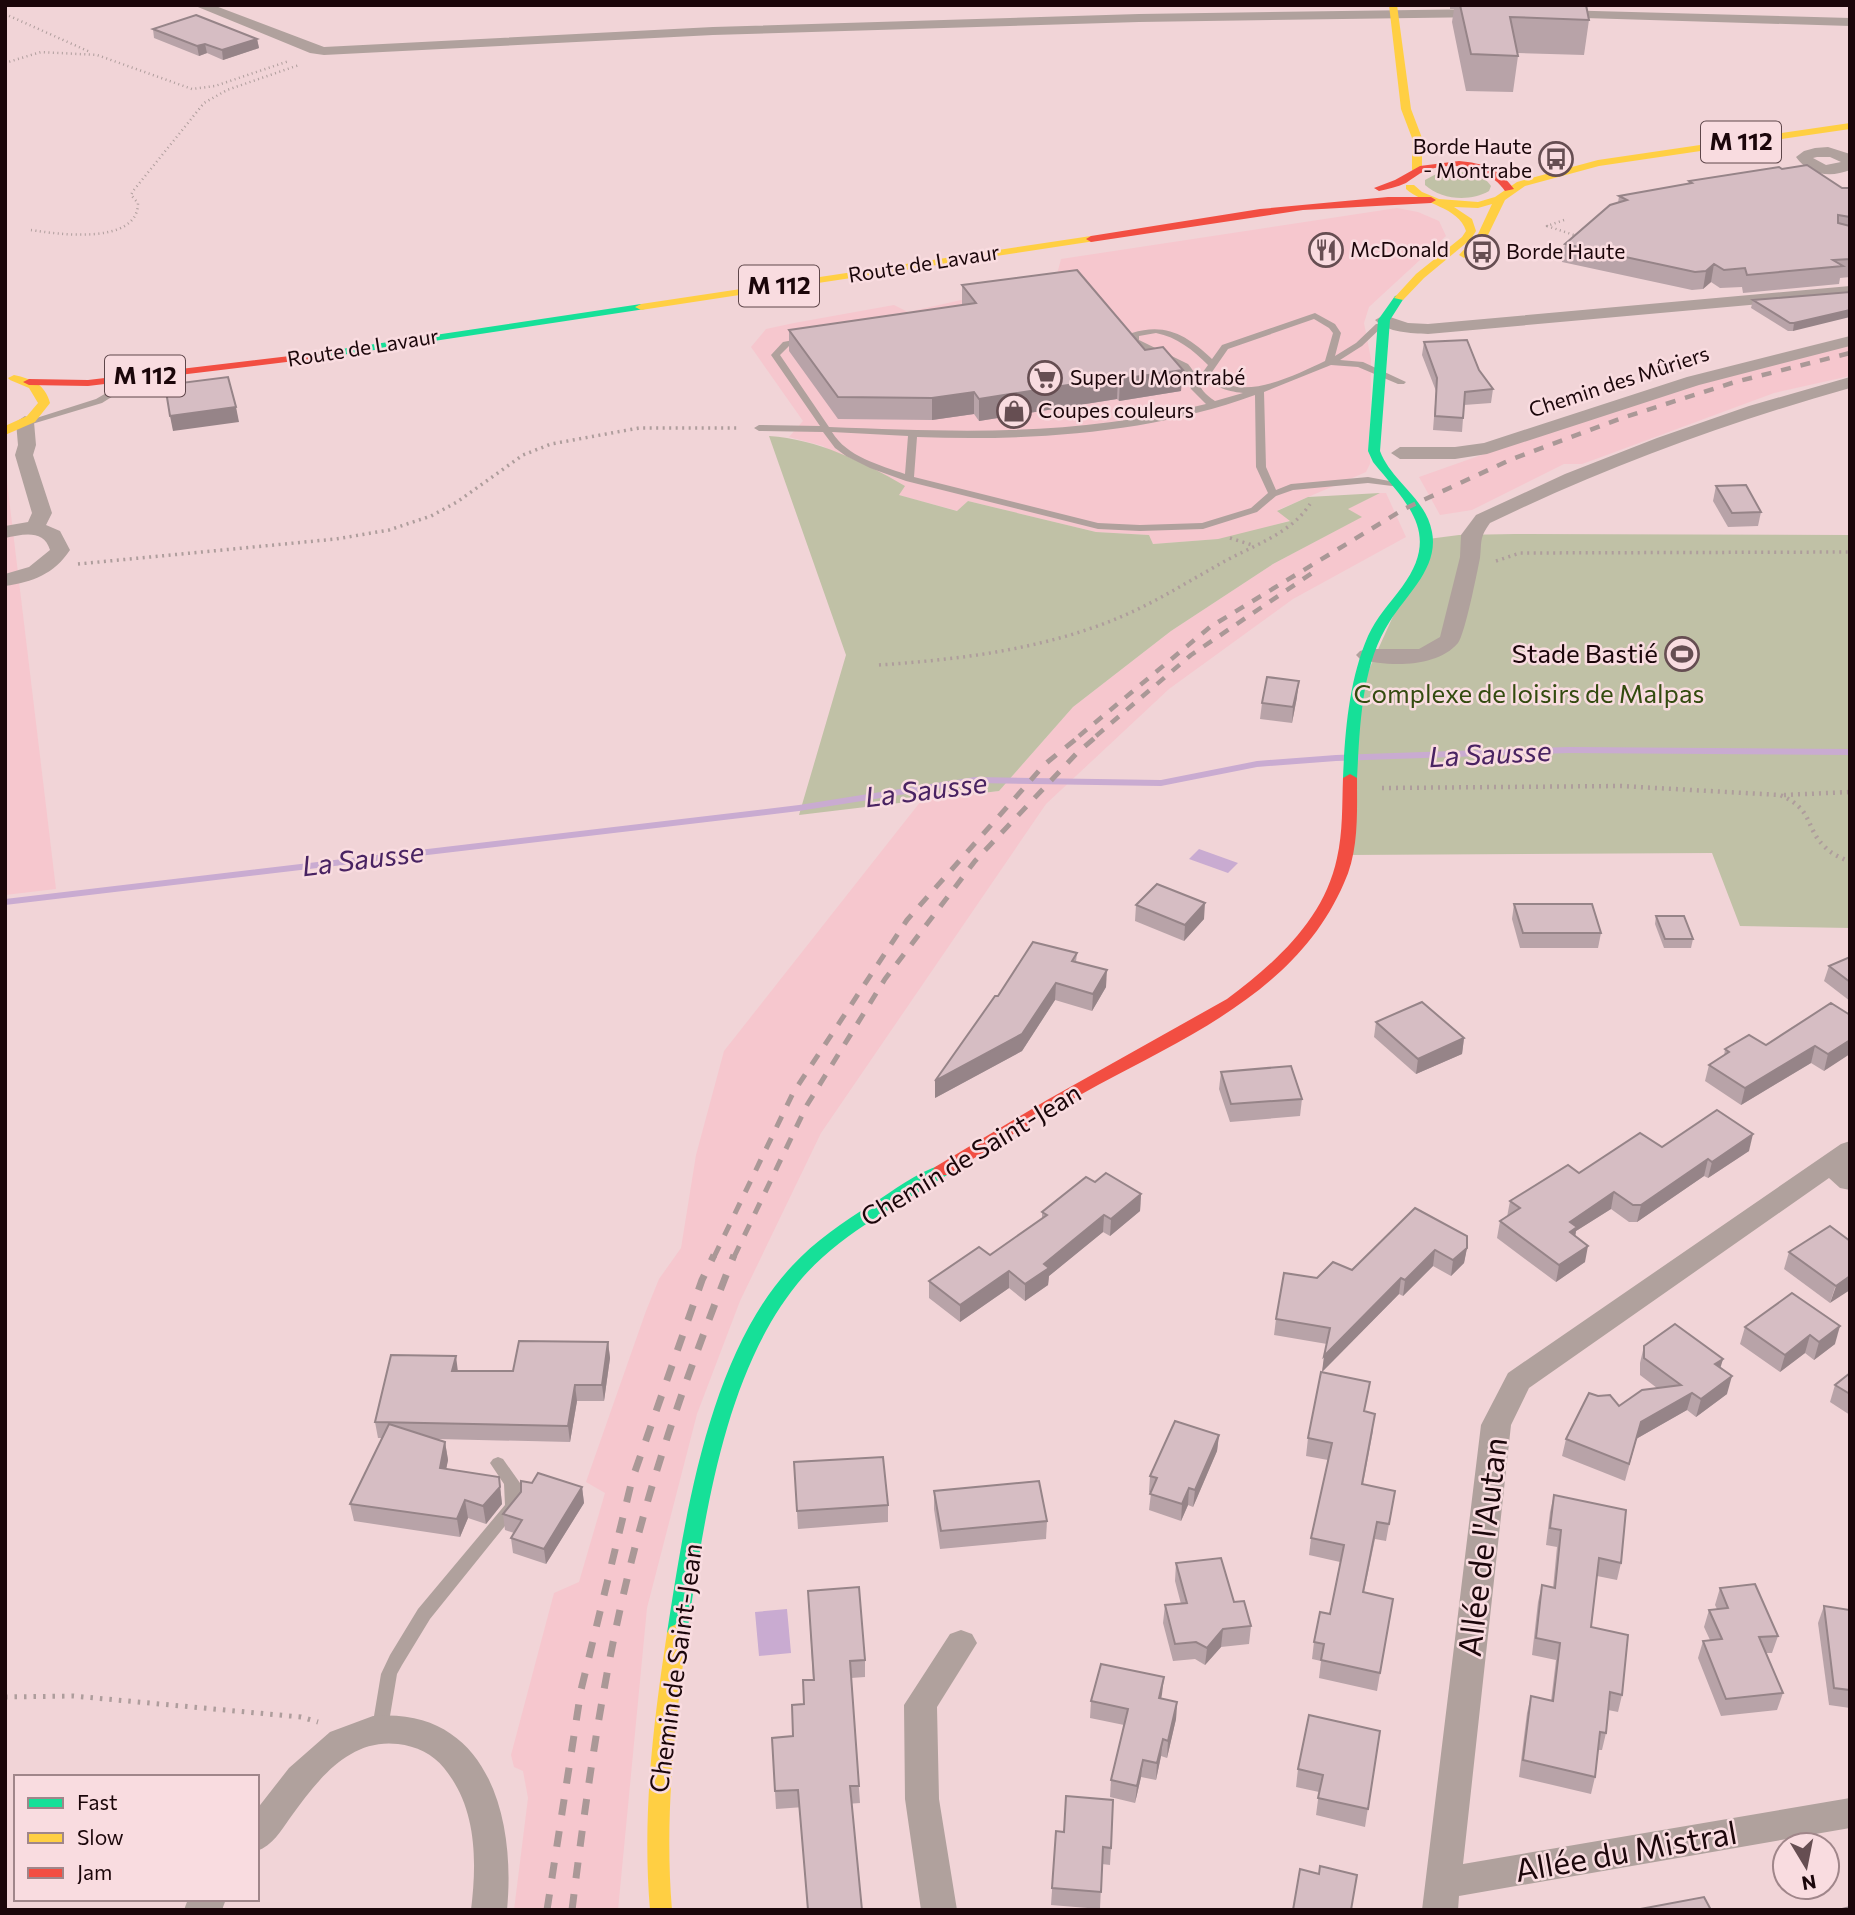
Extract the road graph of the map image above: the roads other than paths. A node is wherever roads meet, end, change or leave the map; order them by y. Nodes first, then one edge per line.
1 (200, 5) edge
2 (1394, 9) edge
3 (1502, 13) edge
4 (1543, 14) edge
5 (1850, 22) edge
6 (1850, 126) edge
7 (1417, 138) junction
8 (1598, 163) junction
9 (1845, 164) edge
10 (1472, 166) junction
11 (1412, 174) junction
12 (1850, 187) edge
13 (1504, 194) junction
14 (1436, 201) junction
15 (1295, 208) junction
16 (1850, 291) edge
17 (1384, 320) junction
18 (1408, 320) junction
19 (811, 340) edge
20 (1850, 341) edge
21 (1404, 350) dead end
22 (1328, 362) junction
23 (1211, 363) junction
24 (262, 364) junction
25 (1379, 372) junction
26 (6, 377) edge
27 (29, 382) junction
28 (1401, 382) dead end
29 (1850, 382) edge
30 (1259, 391) junction
31 (1214, 405) junction
32 (32, 417) junction
33 (825, 427) junction
34 (760, 428) road end
35 (5, 431) edge
36 (913, 434) junction
37 (5, 446) edge
38 (1400, 450) junction
39 (24, 455) junction
40 (1384, 469) junction
41 (909, 479) junction
42 (1368, 480) junction
43 (1397, 485) junction
44 (1273, 494) junction
45 (1410, 499) junction
46 (35, 528) junction
47 (5, 532) edge
48 (5, 580) edge
49 (1367, 655) junction
50 (1843, 1165) edge
51 (498, 1463) dead end
52 (961, 1643) dead end
53 (380, 1728) junction
54 (1850, 1812) edge
55 (259, 1833) edge
56 (1442, 1896) edge
57 (489, 1910) edge
58 (661, 1910) edge
59 (939, 1910) edge

1 - 2 street
2 - 3 street
2 - 7 street
4 - 5 street
6 - 8 street, M 112
7 - 10 street
7 - 11 street
8 - 10 street, M 112
8 - 13 street, M 112
9 - 12 street
10 - 11 street, Route de Lavaur
10 - 13 street
11 - 14 street
11 - 15 street, Route de Lavaur / M 112
13 - 14 street, Route de Lavaur
13 - 18 street
14 - 15 street, Route de Lavaur / M 112
14 - 17 street, Chemin de Saint-Jean
15 - 24 street, Route de Lavaur / M 112
16 - 18 street
17 - 18 street
17 - 22 lane
17 - 25 street, Chemin de Saint-Jean
18 - 21 street
19 - 33 lane
20 - 38 street, Chemin des Mûriers
22 - 23 lane
22 - 25 lane
22 - 30 lane
23 - 30 lane
23 - 31 lane
24 - 27 street, Route de Lavaur / M 112
24 - 32 street, Route de Lavaur / M 112
25 - 28 lane
25 - 40 street, Chemin de Saint-Jean
26 - 27 street, Route de Lavaur
27 - 32 street
29 - 49 street
30 - 31 lane
30 - 44 lane
31 - 36 lane
32 - 35 street, Route de Lavaur
32 - 39 street
33 - 34 lane
33 - 36 lane
33 - 41 lane
36 - 41 lane
37 - 39 street
38 - 40 lane
38 - 45 street, Chemin de Saint-Jean
39 - 46 street
40 - 42 lane
40 - 43 street, Chemin de Saint-Jean
41 - 44 lane
42 - 43 lane
42 - 44 lane
43 - 45 street, Chemin de Saint-Jean
45 - 49 street, Chemin de Saint-Jean
46 - 47 street
46 - 48 street
49 - 58 street, Chemin de Saint-Jean
50 - 56 street, Allée de l'Autan
51 - 53 lane
52 - 59 street
53 - 55 street
53 - 57 street
54 - 56 street, Allée du Mistral

